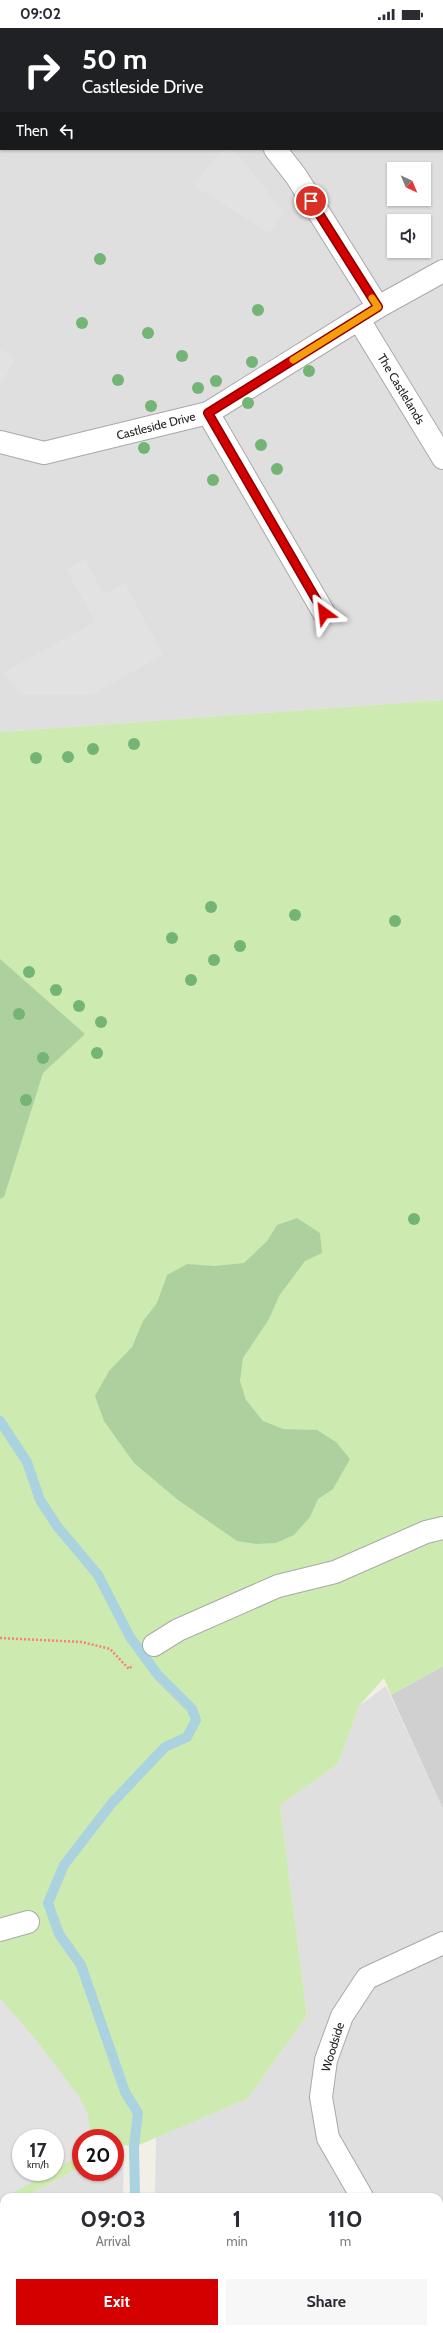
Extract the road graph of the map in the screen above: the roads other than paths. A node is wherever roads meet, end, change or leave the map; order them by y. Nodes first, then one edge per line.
1 (276, 150) edge
2 (443, 271) edge
3 (378, 307) junction
4 (358, 320) junction
5 (208, 413) junction
6 (0, 442) edge
7 (443, 458) edge
8 (324, 613) dead end
9 (443, 1528) edge
10 (154, 1645) dead end
11 (28, 1922) dead end
12 (0, 1930) edge
13 (443, 1943) edge
14 (360, 2193) edge

1 - 3 street
2 - 3 street, Castleside Drive
3 - 4 street, Castleside Drive
4 - 5 street, Castleside Drive
4 - 7 street, The Castlelands
5 - 6 street, Castleside Drive
5 - 8 street
9 - 10 street
11 - 12 street
13 - 14 street, Woodside

